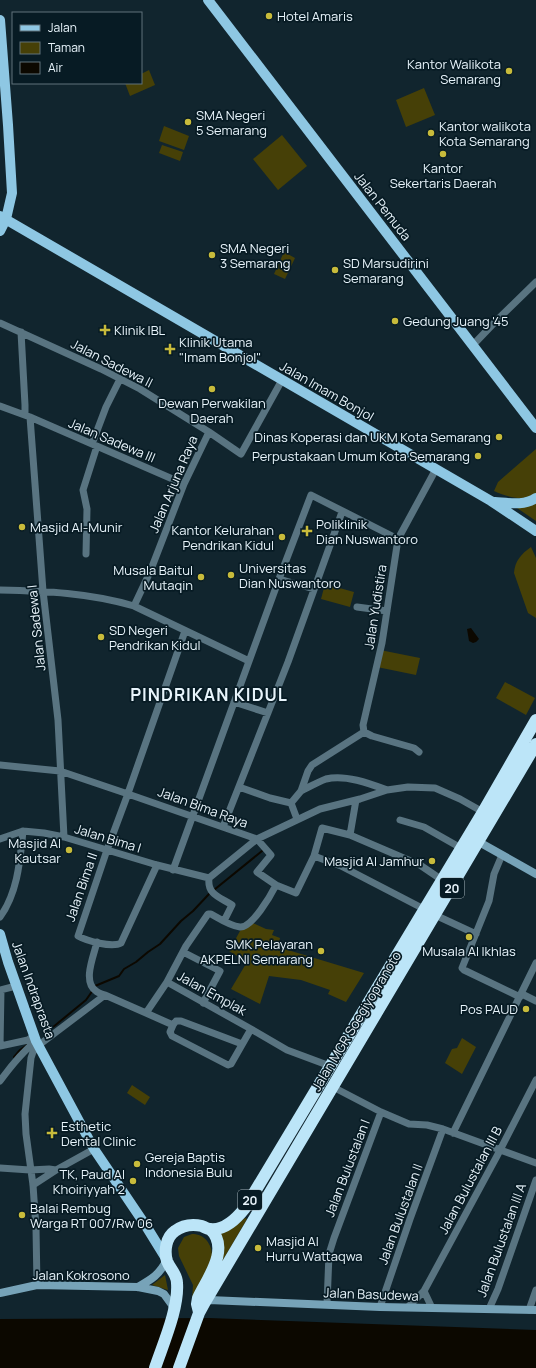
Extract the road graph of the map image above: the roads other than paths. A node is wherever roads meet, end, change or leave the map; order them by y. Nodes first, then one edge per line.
1 (208, 0) edge
2 (0, 20) edge
3 (3, 218) edge
4 (0, 231) edge
5 (536, 282) edge
6 (0, 323) edge
7 (21, 332) junction
8 (473, 345) junction
9 (120, 379) junction
10 (282, 380) junction
11 (0, 406) edge
12 (27, 416) junction
13 (536, 428) edge
14 (209, 432) junction
15 (94, 445) junction
16 (436, 469) junction
17 (184, 484) junction
18 (536, 498) edge
19 (491, 501) junction
20 (342, 512) junction
21 (536, 531) edge
22 (398, 539) junction
23 (86, 554) dead end
24 (279, 579) junction
25 (314, 589) junction
26 (0, 590) edge
27 (43, 591) junction
28 (134, 606) junction
29 (357, 607) dead end
30 (387, 611) junction
31 (185, 631) junction
32 (249, 661) junction
33 (234, 702) junction
34 (268, 713) junction
35 (536, 720) edge
36 (364, 732) junction
37 (536, 744) edge
38 (419, 752) dead end
39 (0, 765) edge
40 (60, 772) junction
41 (238, 787) junction
42 (388, 790) junction
43 (301, 791) junction
44 (128, 794) junction
45 (356, 800) junction
46 (291, 803) junction
47 (483, 812) junction
48 (192, 816) junction
49 (297, 819) junction
50 (400, 820) dead end
51 (222, 827) junction
52 (24, 831) junction
53 (350, 835) junction
54 (64, 837) junction
55 (0, 839) edge
56 (257, 839) junction
57 (479, 842) junction
58 (461, 848) junction
59 (106, 850) junction
60 (502, 855) junction
61 (314, 856) junction
62 (156, 865) junction
63 (173, 870) junction
64 (536, 874) edge
65 (209, 878) junction
66 (442, 880) junction
67 (276, 886) junction
68 (424, 909) junction
69 (435, 915) junction
70 (0, 917) edge
71 (224, 921) junction
72 (0, 934) edge
73 (476, 934) junction
74 (97, 942) junction
75 (2, 945) edge
76 (183, 952) junction
77 (536, 963) edge
78 (167, 982) junction
79 (16, 986) junction
80 (1, 990) edge
81 (105, 995) junction
82 (521, 995) junction
83 (536, 1002) edge
84 (203, 1003) junction
85 (146, 1013) junction
86 (173, 1025) junction
87 (251, 1029) junction
88 (36, 1041) junction
89 (242, 1044) junction
90 (0, 1046) edge
91 (330, 1066) junction
92 (536, 1080) edge
93 (0, 1081) edge
94 (333, 1087) junction
95 (381, 1112) junction
96 (443, 1129) junction
97 (453, 1132) junction
98 (94, 1149) junction
99 (500, 1150) junction
100 (536, 1163) edge
101 (0, 1168) edge
102 (30, 1170) junction
103 (56, 1170) junction
104 (536, 1180) edge
105 (33, 1185) junction
106 (210, 1229) junction
107 (167, 1260) junction
108 (37, 1285) junction
109 (138, 1287) junction
110 (536, 1290) edge
111 (424, 1291) junction
112 (0, 1293) edge
113 (327, 1304) junction
114 (380, 1307) junction
115 (408, 1307) junction
116 (432, 1308) junction
117 (201, 1309) junction
118 (489, 1309) junction
119 (532, 1310) edge
120 (173, 1312) junction
121 (155, 1368) edge
122 (179, 1368) edge

1 - 8 main road, Jalan Pemuda
2 - 3 main road
3 - 4 main road
3 - 10 main road, Jalan Imam Bonjol
5 - 8 street
6 - 7 street, Jalan Sadewa II
7 - 9 street, Jalan Sadewa II
7 - 12 street, Jalan Sadewa I
8 - 13 main road, Jalan Pemuda
9 - 14 street, Jalan Sadewa II
9 - 15 street
10 - 14 street, Jalan Arjuna Raya
10 - 16 main road, Jalan Imam Bonjol
11 - 12 street, Jalan Sadewa III
12 - 15 street, Jalan Sadewa III
12 - 27 street, Jalan Sadewa I
14 - 17 street, Jalan Arjuna Raya
15 - 17 street, Jalan Sadewa III
15 - 23 street
16 - 19 main road, Jalan Imam Bonjol
16 - 22 street, Jalan Yudistira
17 - 28 street, Jalan Arjuna Raya
18 - 19 main road
19 - 21 main road, Jalan Imam Bonjol
20 - 22 street
20 - 24 street
20 - 25 street
22 - 30 street, Jalan Yudistira
24 - 25 street
24 - 32 street
25 - 34 street
26 - 27 street
27 - 28 street
27 - 40 street, Jalan Sadewa I
28 - 31 street
29 - 30 street
30 - 36 street, Jalan Yudistira
31 - 32 street
31 - 44 street
32 - 33 street
33 - 34 street
33 - 48 street
34 - 41 street
35 - 47 highway, Jalan MGR Soegiyopranoto / 20
36 - 38 street
36 - 43 street
37 - 57 highway, Jalan MGR Soegiyopranoto / 20
39 - 40 street, Jalan Bima Raya
40 - 44 street, Jalan Bima Raya
40 - 54 street, Jalan Sadewa I
41 - 46 street
41 - 51 street
42 - 43 street
42 - 45 street, Jalan Bima Raya
42 - 47 street, Jalan Bima Raya
43 - 46 street
44 - 48 street, Jalan Bima Raya
44 - 59 street
45 - 49 street, Jalan Bima Raya
45 - 53 street
46 - 49 street
47 - 58 highway, Jalan MGR Soegiyopranoto / 20
48 - 51 street, Jalan Bima Raya
48 - 63 street
49 - 56 street, Jalan Bima Raya
50 - 58 street
51 - 56 street, Jalan Bima Raya
52 - 54 street, Jalan Bima I
52 - 55 street, Jalan Bima I
52 - 70 street
53 - 61 street
53 - 66 street
54 - 59 street, Jalan Bima I
56 - 65 street
56 - 67 street
57 - 60 street
57 - 69 highway, Jalan MGR Soegiyopranoto / 20
58 - 66 highway, Jalan MGR Soegiyopranoto / 20
59 - 62 street, Jalan Bima I
59 - 74 street, Jalan Bima II
60 - 64 street
60 - 73 street
61 - 67 street
61 - 68 street
62 - 63 street, Jalan Bima I
62 - 74 street, Jalan Bima II
63 - 65 street, Jalan Bima I
65 - 71 street
66 - 68 highway, Jalan MGR Soegiyopranoto / 20
67 - 71 street
68 - 91 highway, Jalan MGR Soegiyopranoto / 20
69 - 73 street
69 - 94 highway, Jalan MGR Soegiyopranoto / 20
71 - 76 street
72 - 75 main road, Jalan Indraprasta
73 - 82 street
74 - 81 street
75 - 79 main road, Jalan Indraprasta
76 - 78 street
76 - 84 street
77 - 82 street
78 - 84 street, Jalan Emplak
78 - 85 street, Jalan Emplak
79 - 80 street
79 - 88 main road, Jalan Indraprasta
80 - 90 street
81 - 85 street
81 - 88 street
82 - 83 street
82 - 97 street
84 - 87 street, Jalan Emplak
85 - 86 street
86 - 89 street
86 - 89 street
87 - 89 street
87 - 91 street, Jalan Emplak
88 - 90 street
88 - 93 street
88 - 98 main road, Jalan Indraprasta
88 - 102 street
91 - 106 highway, Jalan MGR Soegiyopranoto / 20
92 - 99 street, Jalan Bulustalan III B
94 - 95 street
94 - 117 highway, Jalan MGR Soegiyopranoto / 20
95 - 96 street
95 - 113 street, Jalan Bulustalan I
96 - 97 street
96 - 114 street, Jalan Bulustalan II
97 - 99 street
98 - 103 street
98 - 107 main road, Jalan Indraprasta
99 - 100 street
99 - 111 street, Jalan Bulustalan III B
101 - 102 street
102 - 103 street
102 - 105 street
103 - 105 street
104 - 118 street, Jalan Bulustalan III A
105 - 108 street
106 - 107 highway, Jalan MGR Soegiyopranoto / 20
106 - 117 highway, Jalan MGR Soegiyopranoto / 20
107 - 109 street, Jalan Kokrosono
107 - 120 highway
108 - 109 street, Jalan Kokrosono
108 - 112 street, Jalan Kokrosono
109 - 120 street, Jalan Kokrosono
110 - 119 street
111 - 115 street, Jalan Bulustalan III B
111 - 116 street
113 - 114 street, Jalan Basudewa
113 - 117 street, Jalan Basudewa
114 - 115 street, Jalan Basudewa
115 - 116 street, Jalan Basudewa
116 - 118 street, Jalan Basudewa
117 - 122 highway, Jalan MGR Soegiyopranoto / 20
118 - 119 street, Jalan Basudewa
120 - 121 highway

